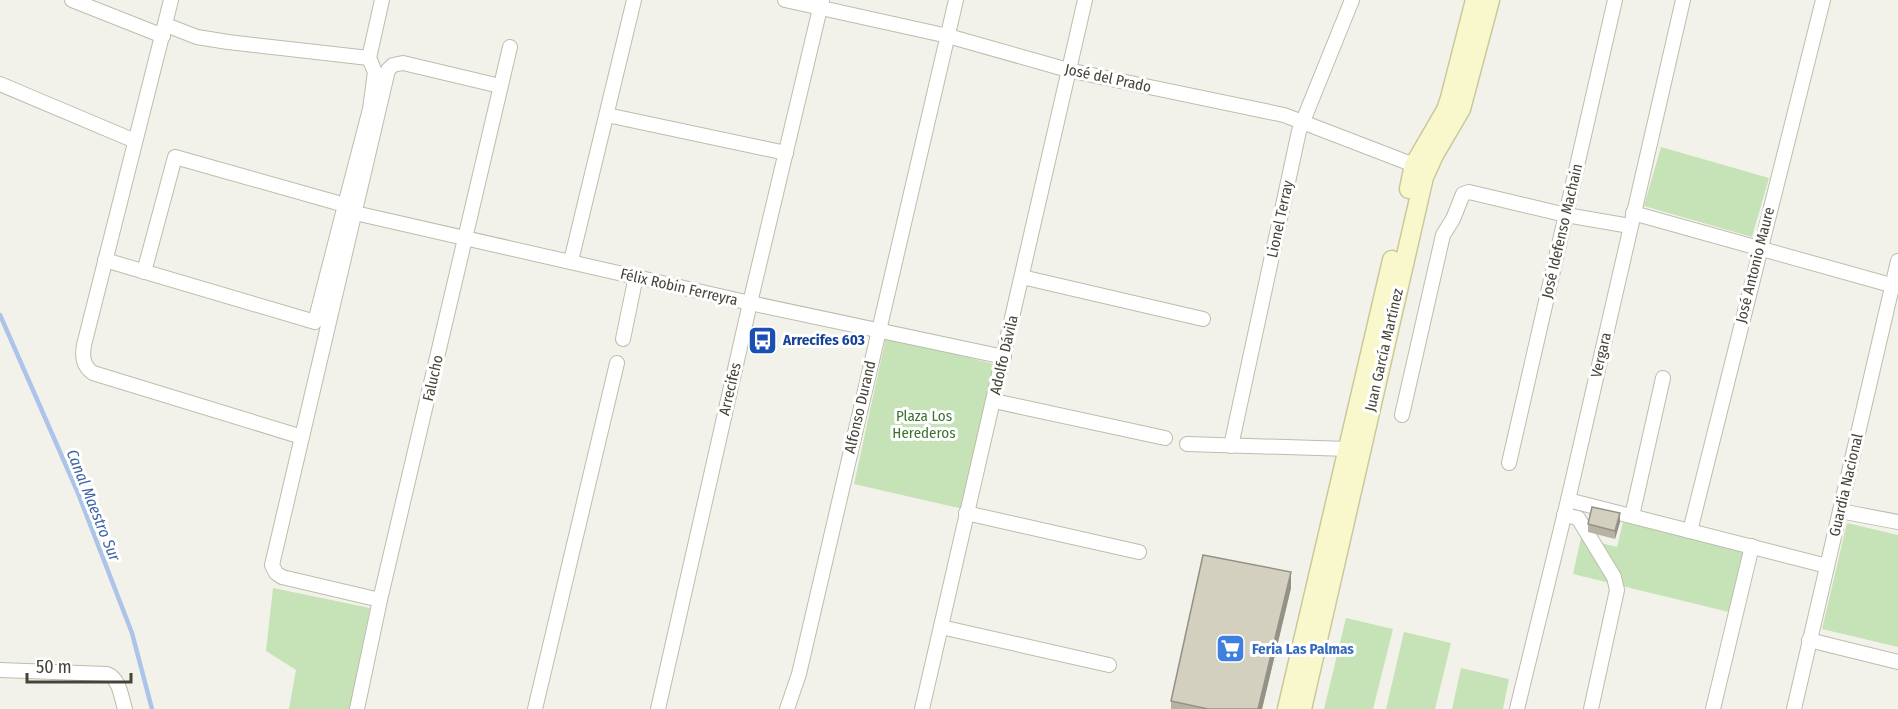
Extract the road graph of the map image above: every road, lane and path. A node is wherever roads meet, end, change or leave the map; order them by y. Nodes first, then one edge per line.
1 (72, 0) edge
2 (171, 0) edge
3 (382, 0) edge
4 (634, 0) edge
5 (785, 0) edge
6 (956, 0) edge
7 (1085, 0) edge
8 (1352, 0) edge
9 (1475, 0) edge
10 (1490, 0) edge
11 (1615, 0) edge
12 (1683, 0) edge
13 (1823, 0) edge
14 (821, 4) edge
15 (164, 30) junction
16 (948, 36) junction
17 (510, 47) dead end
18 (369, 58) junction
19 (1068, 70) junction
20 (0, 84) edge
21 (500, 86) junction
22 (607, 115) junction
23 (1302, 121) junction
24 (135, 141) junction
25 (786, 153) junction
26 (1421, 166) junction
27 (350, 209) junction
28 (1566, 215) junction
29 (1632, 219) junction
30 (466, 237) junction
31 (1759, 249) junction
32 (105, 260) junction
33 (571, 261) junction
34 (1898, 261) edge
35 (144, 272) junction
36 (636, 276) junction
37 (1022, 277) junction
38 (1895, 286) edge
39 (750, 303) junction
40 (1203, 319) dead end
41 (878, 331) junction
42 (622, 339) dead end
43 (1004, 357) junction
44 (617, 363) dead end
45 (1663, 378) dead end
46 (994, 401) junction
47 (1402, 415) dead end
48 (302, 437) junction
49 (1165, 438) dead end
50 (1187, 444) dead end
51 (1231, 446) junction
52 (1348, 449) junction
53 (1509, 463) dead end
54 (1568, 500) junction
55 (1840, 511) junction
56 (966, 513) junction
57 (1564, 515) junction
58 (1632, 516) junction
59 (1898, 522) edge
60 (1690, 531) junction
61 (1752, 546) junction
62 (1139, 552) dead end
63 (1827, 566) junction
64 (380, 600) junction
65 (941, 627) junction
66 (1809, 639) junction
67 (1898, 662) edge
68 (1109, 665) dead end
69 (0, 670) edge
70 (125, 709) edge
71 (357, 709) edge
72 (535, 709) edge
73 (658, 709) edge
74 (787, 709) edge
75 (922, 709) edge
76 (1287, 709) edge
77 (1302, 709) edge
78 (1517, 709) edge
79 (1591, 709) edge
80 (1713, 709) edge
81 (1794, 709) edge

1 - 15 street
2 - 15 street
3 - 18 street
4 - 22 street
5 - 14 street, José del Prado
6 - 16 street, Alfonso Durand
7 - 19 street, Adolfo Dávila
8 - 23 street, Lionel Terray
9 - 26 main road, Juan García Martínez
10 - 26 main road, Juan García Martínez
11 - 28 street, José Idefenso Machain
12 - 29 street, Vergara
13 - 31 street, José Antonio Maure
14 - 16 street, José del Prado
14 - 25 street, Arrecifes
15 - 18 street
15 - 24 street
16 - 19 street, José del Prado
16 - 41 street, Alfonso Durand
17 - 21 street, Falucho
18 - 27 street
19 - 23 street, José del Prado
19 - 37 street, Adolfo Dávila
20 - 24 street
21 - 27 street
21 - 30 street, Falucho
22 - 25 street
22 - 33 street
23 - 26 street, José del Prado
23 - 51 street, Lionel Terray
24 - 32 street
25 - 39 street, Arrecifes
26 - 52 main road, Juan García Martínez
26 - 77 main road, Juan García Martínez
27 - 30 street, Félix Robin Ferreyra
27 - 35 street
27 - 35 street, Félix Robin Ferreyra
27 - 48 street
28 - 29 street
28 - 47 street
28 - 53 street, José Idefenso Machain
29 - 31 street
29 - 54 street, Vergara
30 - 33 street, Félix Robin Ferreyra
30 - 64 street, Falucho
31 - 38 street
31 - 60 street, José Antonio Maure
32 - 35 street
32 - 48 street
33 - 36 street, Félix Robin Ferreyra
34 - 38 street, Guardia Nacional
36 - 39 street, Félix Robin Ferreyra
36 - 42 street
37 - 40 street
37 - 43 street, Adolfo Dávila
38 - 55 street, Guardia Nacional
39 - 41 street, Félix Robin Ferreyra
39 - 73 street, Arrecifes
41 - 43 street, Félix Robin Ferreyra
41 - 74 street, Alfonso Durand
43 - 46 street, Adolfo Dávila
44 - 72 street
45 - 58 street
46 - 49 street
46 - 56 street, Adolfo Dávila
48 - 64 street
50 - 51 street
51 - 52 street
52 - 76 main road, Juan García Martínez
54 - 57 street, Vergara
54 - 58 street
55 - 59 street
55 - 63 street, Guardia Nacional
56 - 62 street
56 - 65 street, Adolfo Dávila
57 - 78 street, Vergara
57 - 79 street
58 - 60 street
60 - 61 street
61 - 63 street
61 - 80 street
63 - 66 street, Guardia Nacional
64 - 71 street, Falucho
65 - 68 street
65 - 75 street, Adolfo Dávila
66 - 67 street
66 - 81 street, Guardia Nacional
69 - 70 street

